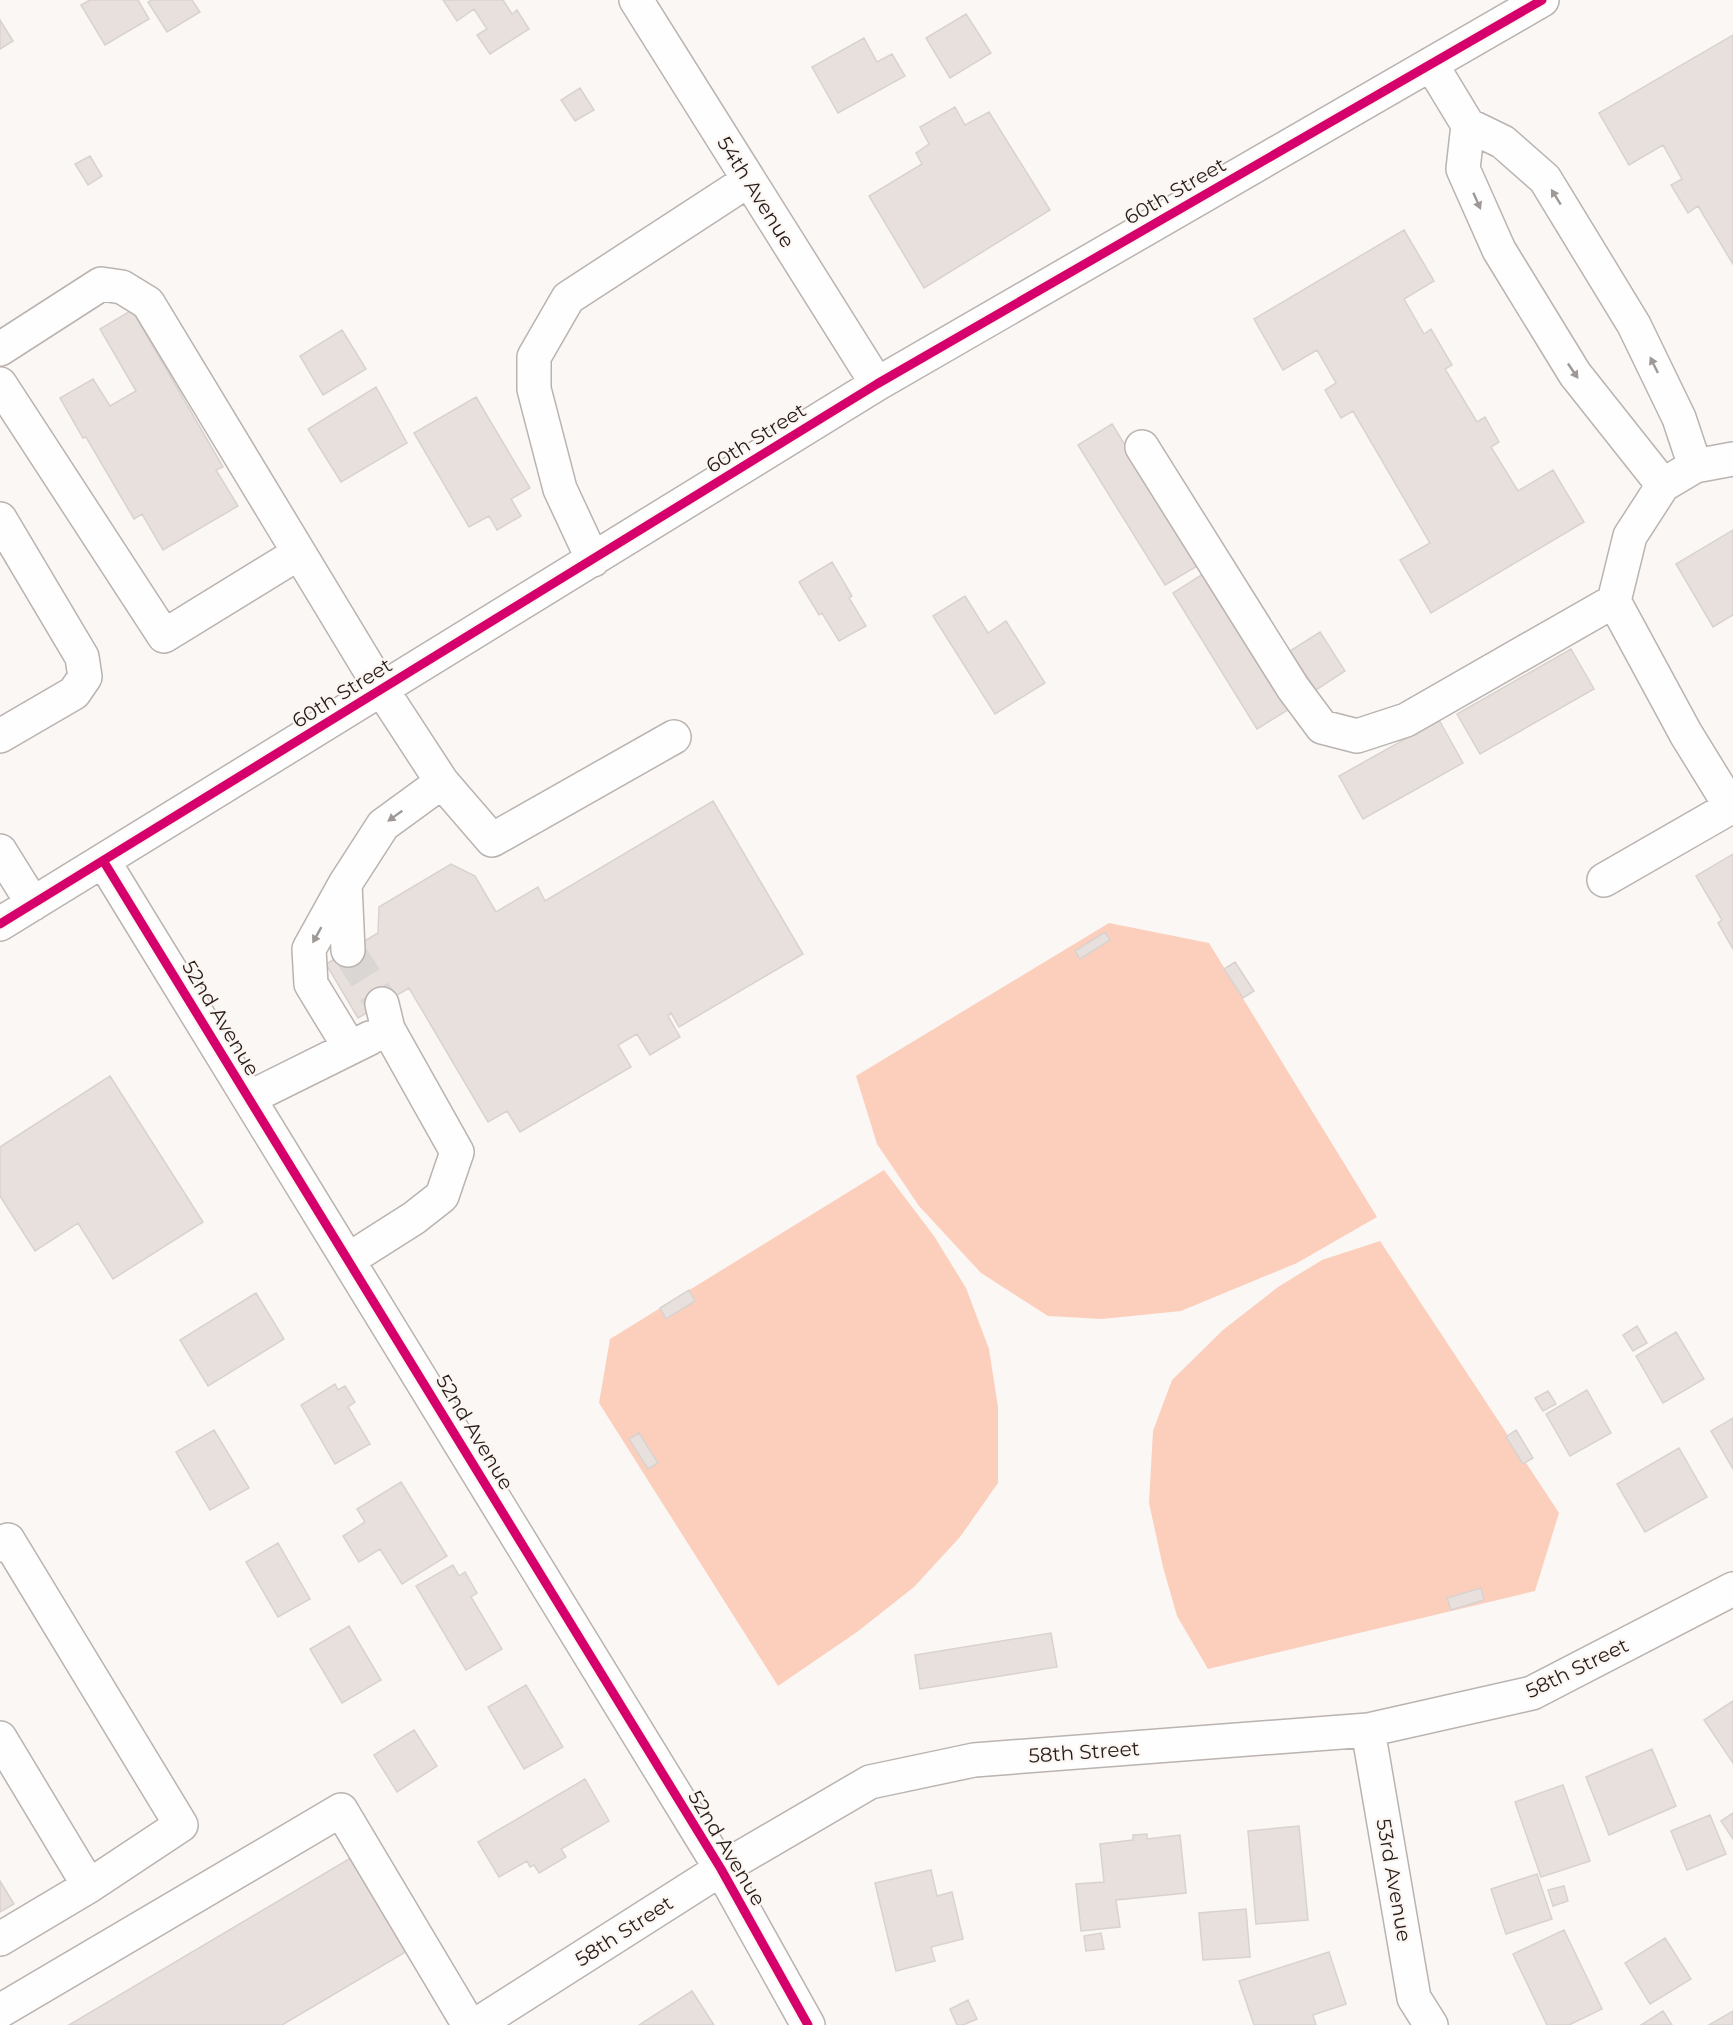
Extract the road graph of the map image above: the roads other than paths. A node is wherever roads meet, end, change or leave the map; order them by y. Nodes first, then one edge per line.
1 (636, 0) edge
2 (1542, 0) edge
3 (1431, 64) junction
4 (1468, 125) junction
5 (749, 180) junction
6 (0, 349) edge
7 (0, 384) edge
8 (878, 384) junction
9 (1142, 447) dead end
10 (1733, 459) edge
11 (1695, 466) junction
12 (1663, 485) junction
13 (0, 519) edge
14 (299, 553) junction
15 (592, 560) junction
16 (1614, 601) junction
17 (381, 690) junction
18 (0, 736) edge
19 (674, 737) dead end
20 (442, 782) junction
21 (1732, 807) edge
22 (0, 851) edge
23 (104, 862) junction
24 (1604, 880) dead end
25 (345, 884) junction
26 (33, 904) junction
27 (0, 924) edge
28 (348, 950) tunnel mouth
29 (350, 1048) junction
30 (249, 1098) junction
31 (348, 1260) junction
32 (0, 1545) edge
33 (1733, 1589) edge
34 (1368, 1730) junction
35 (0, 1738) edge
36 (721, 1869) junction
37 (89, 1886) junction
38 (0, 1939) edge
39 (0, 2011) edge
40 (469, 2025) edge
41 (476, 2025) edge
42 (808, 2025) edge
43 (1431, 2025) edge

1 - 5 street, 54th Avenue
2 - 3 street, 60th Street
3 - 4 street
3 - 8 street, 60th Street
11 -> 4 street
4 -> 12 street
5 - 8 street, 54th Avenue
5 - 15 street
6 - 14 street
7 - 14 street
8 - 15 street, 60th Street
9 - 16 street
10 - 11 street
11 - 12 street
12 - 16 street
13 - 18 street
14 - 17 street
15 - 17 street, 60th Street
16 - 21 street
17 - 20 street
17 - 23 street, 60th Street
19 - 20 street
20 -> 25 street
21 - 24 street
22 - 26 street
23 - 26 street, 60th Street
23 - 30 street, 52nd Avenue
25 - 28 street
25 -> 29 street
26 - 27 street, 60th Street
29 - 30 street
29 - 31 street
30 - 31 street, 52nd Avenue
31 - 36 street, 52nd Avenue
32 - 37 street
33 - 34 street, 58th Street
34 - 36 street, 58th Street
34 - 43 street, 53rd Avenue
35 - 37 street
36 - 41 street, 58th Street
36 - 42 street, 52nd Avenue
37 - 38 street
39 - 40 street

